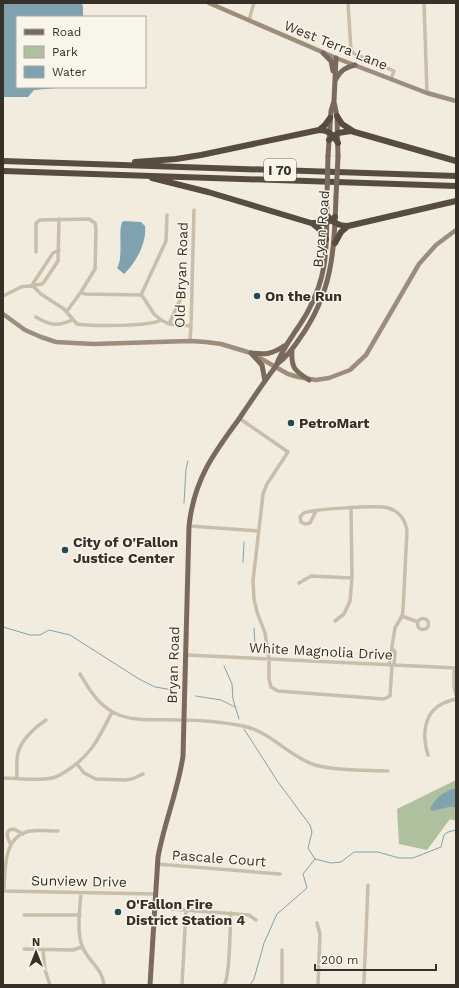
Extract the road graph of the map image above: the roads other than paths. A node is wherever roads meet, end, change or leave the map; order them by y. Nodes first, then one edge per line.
1 (209, 3) edge
2 (254, 3) edge
3 (348, 3) edge
4 (424, 3) edge
5 (249, 20) junction
6 (323, 53) junction
7 (336, 58) junction
8 (355, 65) junction
9 (391, 79) junction
10 (335, 81) junction
11 (427, 93) junction
12 (334, 101) junction
13 (456, 101) edge
14 (337, 116) junction
15 (330, 118) junction
16 (319, 130) junction
17 (354, 132) junction
18 (332, 135) junction
19 (338, 143) joint
20 (3, 161) edge
21 (456, 161) edge
22 (104, 165) junction
23 (3, 171) edge
24 (138, 175) junction
25 (456, 176) edge
26 (456, 186) edge
27 (456, 200) edge
28 (194, 210) dead end
29 (326, 214) joint
30 (167, 215) dead end
31 (59, 219) junction
32 (332, 221) junction
33 (311, 224) junction
34 (348, 226) junction
35 (456, 230) edge
36 (326, 239) junction
37 (334, 243) junction
38 (58, 250) junction
39 (36, 252) dead end
40 (32, 285) junction
41 (81, 292) junction
42 (141, 295) junction
43 (3, 296) edge
44 (181, 298) dead end
45 (66, 311) junction
46 (3, 314) edge
47 (36, 317) dead end
48 (72, 320) junction
49 (161, 320) junction
50 (169, 324) junction
51 (191, 326) junction
52 (190, 341) junction
53 (287, 343) junction
54 (292, 350) junction
55 (251, 353) junction
56 (276, 366) junction
57 (309, 380) junction
58 (265, 381) junction
59 (239, 418) junction
60 (351, 508) junction
61 (316, 511) junction
62 (189, 526) junction
63 (258, 531) junction
64 (352, 578) junction
65 (299, 583) dead end
66 (402, 616) junction
67 (335, 621) dead end
68 (418, 622) dead end
69 (186, 655) junction
70 (269, 659) junction
71 (391, 665) junction
72 (455, 668) edge
73 (80, 674) dead end
74 (456, 695) edge
75 (456, 699) edge
76 (112, 712) junction
77 (46, 720) dead end
78 (184, 720) junction
79 (428, 755) dead end
80 (77, 764) junction
81 (388, 771) dead end
82 (142, 774) dead end
83 (3, 778) edge
84 (17, 778) junction
85 (58, 831) dead end
86 (23, 834) junction
87 (11, 845) junction
88 (157, 864) junction
89 (280, 874) dead end
90 (368, 885) dead end
91 (4, 891) edge
92 (81, 893) junction
93 (155, 894) junction
94 (171, 909) dead end
95 (186, 910) junction
96 (231, 913) junction
97 (24, 915) dead end
98 (80, 916) junction
99 (256, 920) dead end
100 (317, 922) dead end
101 (82, 947) junction
102 (24, 949) dead end
103 (43, 950) junction
104 (282, 950) dead end
105 (50, 985) edge
106 (104, 985) edge
107 (150, 985) edge
108 (182, 985) edge
109 (224, 985) edge
110 (282, 985) edge
111 (318, 985) edge
112 (363, 985) edge

1 - 5 street, West Terra Lane
2 - 5 street
3 - 9 street
4 - 11 street
5 - 6 street, West Terra Lane
6 - 7 street, West Terra Lane
6 - 10 main road
7 - 8 street, West Terra Lane
7 - 10 main road, Bryan Road
8 - 9 street, West Terra Lane
8 - 10 main road
9 - 11 street, West Terra Lane
10 - 12 main road, Bryan Road
11 - 13 street, West Terra Lane
12 - 14 main road, Bryan Road
12 - 15 main road, Bryan Road
14 - 17 highway
14 - 18 main road, Bryan Road
15 - 16 highway
15 - 18 main road, Bryan Road
16 - 18 highway
16 - 22 highway
17 - 18 highway
17 - 21 highway
18 - 19 highway
18 - 29 main road, Bryan Road, bridge
19 - 32 main road, Bryan Road, bridge
20 - 22 highway, I 70
22 - 25 highway, I 70
23 - 24 highway, I 70
24 - 26 highway, I 70
24 - 33 highway
27 - 34 highway
28 - 51 street, Old Bryan Road
29 - 32 highway
30 - 42 street
31 - 38 street
31 - 39 street
31 - 41 street
32 - 33 highway
32 - 34 highway
32 - 36 main road, Bryan Road
32 - 37 main road, Bryan Road
33 - 36 highway
34 - 37 highway
35 - 57 street
36 - 53 main road, Bryan Road
37 - 54 main road, Bryan Road
38 - 40 street
38 - 40 street
40 - 43 street
40 - 45 street
41 - 42 street
41 - 45 street
42 - 49 street
44 - 50 street
45 - 48 street
46 - 52 street
47 - 48 street
48 - 49 street
49 - 50 street
50 - 51 street
51 - 52 street, Old Bryan Road
52 - 55 street
53 - 55 main road
53 - 56 main road, Bryan Road
54 - 56 main road, Bryan Road
54 - 57 main road
55 - 56 street
55 - 58 main road
56 - 57 street
56 - 58 main road, Bryan Road
58 - 59 main road, Bryan Road
59 - 62 main road, Bryan Road
59 - 63 street
60 - 61 street
60 - 64 street
60 - 66 street
61 - 61 street
62 - 63 street
62 - 69 main road, Bryan Road
63 - 70 street
64 - 65 street
64 - 67 street
66 - 68 street
66 - 71 street
69 - 70 street, White Magnolia Drive
69 - 78 main road, Bryan Road
70 - 71 street, White Magnolia Drive
70 - 71 street
71 - 72 street, White Magnolia Drive
72 - 74 street
73 - 76 street
75 - 79 street
76 - 78 street
76 - 80 street
77 - 84 street
78 - 81 street
78 - 88 main road, Bryan Road
80 - 82 street
80 - 84 street
83 - 84 street
85 - 86 street
86 - 87 street
86 - 87 street
87 - 91 street
88 - 89 street, Pascale Court
88 - 93 main road, Bryan Road
90 - 112 street
91 - 92 street, Sunview Drive
92 - 93 street, Sunview Drive
92 - 98 street
93 - 107 main road, Bryan Road
94 - 95 street
95 - 96 street
95 - 108 street
96 - 99 street
96 - 109 street
97 - 98 street
98 - 101 street
100 - 111 street
101 - 103 street
101 - 106 street
102 - 103 street
103 - 105 street
104 - 110 street

